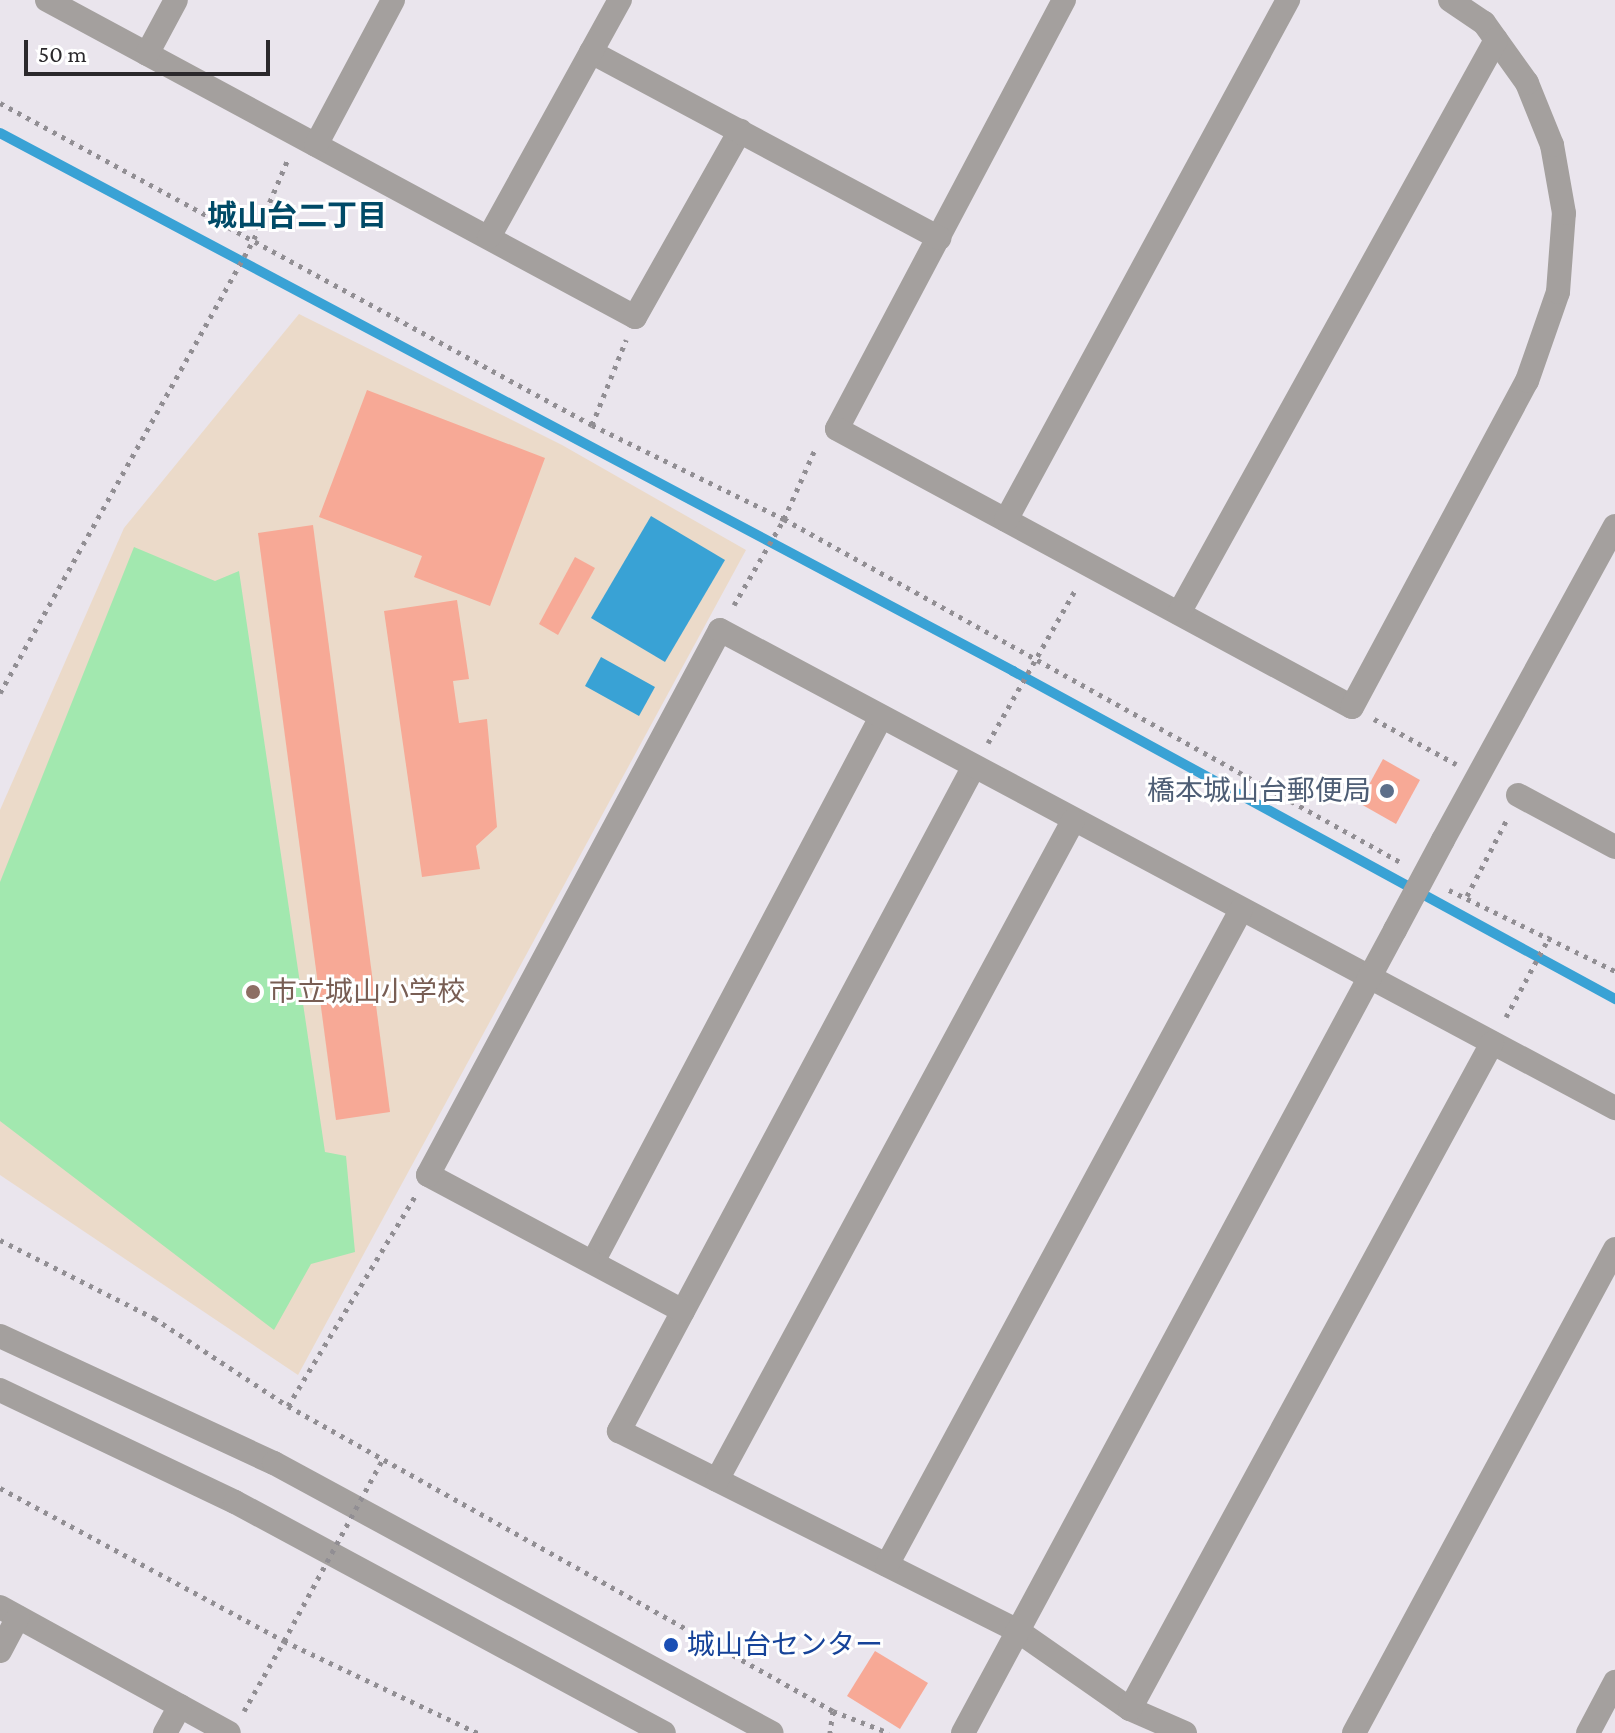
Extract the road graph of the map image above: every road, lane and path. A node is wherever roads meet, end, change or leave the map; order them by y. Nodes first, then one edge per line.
1 (47, 0) edge
2 (176, 0) edge
3 (393, 0) edge
4 (620, 0) edge
5 (1064, 0) edge
6 (1288, 0) edge
7 (1450, 0) edge
8 (1496, 40) junction
9 (591, 52) junction
10 (147, 54) junction
11 (0, 103) edge
12 (740, 131) junction
13 (307, 140) junction
14 (489, 237) junction
15 (940, 238) junction
16 (254, 239) junction
17 (635, 317) junction
18 (592, 425) junction
19 (837, 429) junction
20 (784, 519) junction
21 (1006, 520) junction
22 (1615, 526) edge
23 (1088, 567) junction
24 (1179, 613) junction
25 (720, 630) junction
26 (1038, 659) junction
27 (0, 693) edge
28 (1352, 707) junction
29 (880, 719) junction
30 (973, 768) junction
31 (1478, 775) junction
32 (1518, 795) joint
33 (1073, 821) junction
34 (1612, 838) edge
35 (1416, 871) dead end
36 (1442, 886) dead end
37 (1467, 896) junction
38 (1241, 910) junction
39 (1550, 936) junction
40 (1615, 971) edge
41 (1369, 978) junction
42 (1492, 1043) junction
43 (1615, 1108) edge
44 (428, 1175) junction
45 (0, 1240) edge
46 (1615, 1249) edge
47 (593, 1262) junction
48 (683, 1311) junction
49 (0, 1336) edge
50 (0, 1390) edge
51 (288, 1406) junction
52 (383, 1459) junction
53 (717, 1480) junction
54 (0, 1488) edge
55 (887, 1565) junction
56 (9, 1612) edge
57 (1018, 1631) junction
58 (284, 1641) junction
59 (0, 1651) edge
60 (1615, 1682) edge
61 (180, 1706) junction
62 (1130, 1709) junction
63 (833, 1711) junction
64 (234, 1726) edge
65 (165, 1733) edge
66 (478, 1733) edge
67 (664, 1733) edge
68 (772, 1733) edge
69 (830, 1733) edge
70 (889, 1733) edge
71 (963, 1733) edge
72 (1185, 1733) edge
73 (1354, 1733) edge
74 (1588, 1733) edge

1 - 10 street
2 - 10 street
3 - 13 street
4 - 9 street
5 - 15 street
6 - 21 street
7 - 8 street
8 - 24 street
8 - 28 street
9 - 12 street
9 - 14 street
10 - 13 street
11 - 16 path
12 - 15 street
12 - 17 street
13 - 14 street
13 - 16 path
14 - 17 street
15 - 19 street
16 - 18 path
16 - 27 path
17 - 18 path
18 - 20 path
19 - 20 path
19 - 21 street
20 - 25 path
20 - 26 path
21 - 23 street
22 - 31 street
23 - 24 street
23 - 26 path
24 - 28 street
25 - 29 street
25 - 44 street
26 - 30 path
26 - 35 path
28 - 31 path
29 - 30 street
29 - 47 street
30 - 33 street
30 - 48 street
31 - 41 street, bridge
32 - 34 street
32 - 37 path
33 - 38 street
33 - 53 street
36 - 37 path
37 - 39 path
38 - 41 street
38 - 55 street
39 - 40 path
39 - 42 path
41 - 42 street
41 - 57 street
42 - 43 street
42 - 62 street
44 - 47 street
44 - 51 path
45 - 51 path
46 - 73 street
47 - 48 street
48 - 53 street
49 - 68 street
50 - 67 street
51 - 52 path
52 - 58 path, bridge
52 - 63 path
53 - 55 street
54 - 58 path
55 - 57 street
56 - 59 street
56 - 61 street
57 - 62 street
57 - 71 street
58 - 64 path
58 - 66 path
60 - 74 street
61 - 64 street
61 - 65 street
62 - 72 street
63 - 69 path
63 - 70 path

